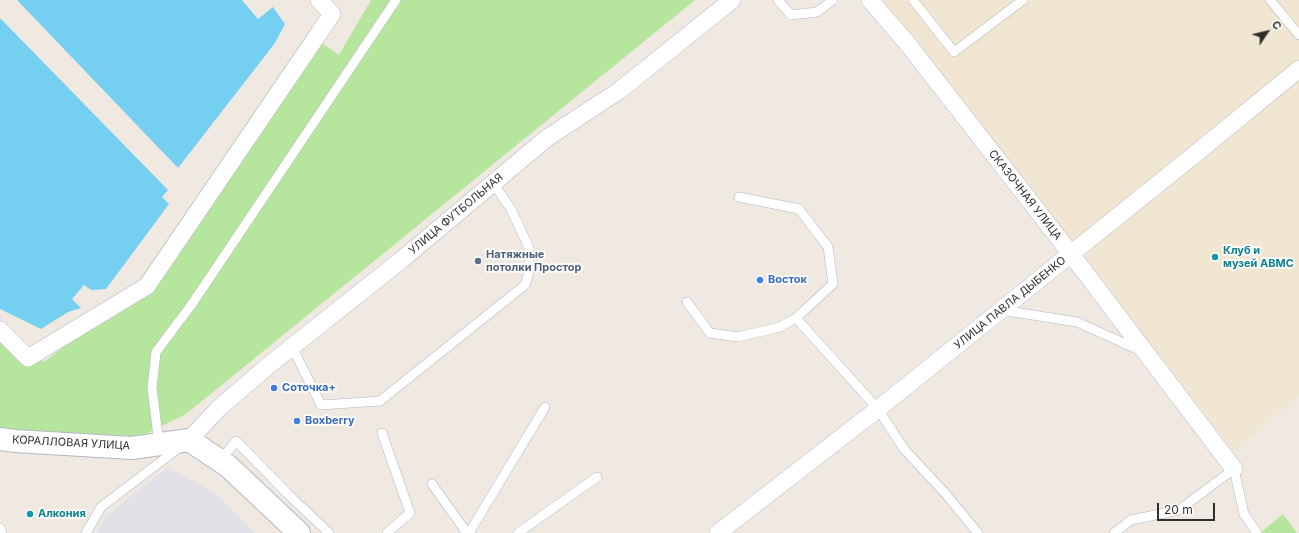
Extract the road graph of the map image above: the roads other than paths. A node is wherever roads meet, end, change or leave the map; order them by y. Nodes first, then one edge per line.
1 (319, 0) edge
2 (396, 0) edge
3 (732, 0) edge
4 (778, 0) edge
5 (833, 0) edge
6 (870, 0) edge
7 (913, 0) edge
8 (1022, 0) edge
9 (1270, 0) edge
10 (1299, 35) edge
11 (1299, 69) edge
12 (493, 183) junction
13 (739, 197) dead end
14 (1071, 254) junction
15 (687, 302) dead end
16 (1001, 310) junction
17 (796, 318) junction
18 (0, 330) edge
19 (292, 347) junction
20 (1146, 352) junction
21 (545, 408) dead end
22 (878, 409) junction
23 (382, 433) dead end
24 (0, 439) edge
25 (189, 440) junction
26 (159, 444) junction
27 (220, 461) junction
28 (1234, 469) junction
29 (598, 477) dead end
30 (432, 484) dead end
31 (0, 528) edge
32 (2, 533) edge
33 (86, 533) edge
34 (299, 533) edge
35 (329, 533) edge
36 (387, 533) edge
37 (468, 533) edge
38 (518, 533) edge
39 (718, 533) edge
40 (978, 533) edge
41 (1114, 533) edge
42 (1257, 533) edge

1 - 18 street
2 - 26 lane
3 - 12 street, УЛИЦА ФУТБОЛЬНАЯ
4 - 5 lane
6 - 14 street, СКАЗОЧНАЯ УЛИЦА
7 - 8 lane
9 - 10 lane
11 - 14 street, УЛИЦА ПАВЛА ДЫБЕНКО
12 - 19 street, УЛИЦА ФУТБОЛЬНАЯ
12 - 19 lane
13 - 17 lane
14 - 16 street, УЛИЦА ПАВЛА ДЫБЕНКО
14 - 20 street, СКАЗОЧНАЯ УЛИЦА
15 - 17 lane
16 - 20 lane
16 - 22 street, УЛИЦА ПАВЛА ДЫБЕНКО
17 - 22 lane
19 - 25 street, УЛИЦА ФУТБОЛЬНАЯ
20 - 28 street, СКАЗОЧНАЯ УЛИЦА
21 - 37 lane
22 - 39 street, УЛИЦА ПАВЛА ДЫБЕНКО
22 - 40 lane
23 - 36 lane
24 - 26 main road, КОРАЛЛОВАЯ УЛИЦА
25 - 26 main road, КОРАЛЛОВАЯ УЛИЦА
25 - 27 main road
25 - 33 lane
27 - 34 main road
27 - 35 lane
28 - 41 lane
28 - 42 lane
29 - 38 lane
30 - 37 lane
31 - 32 lane

